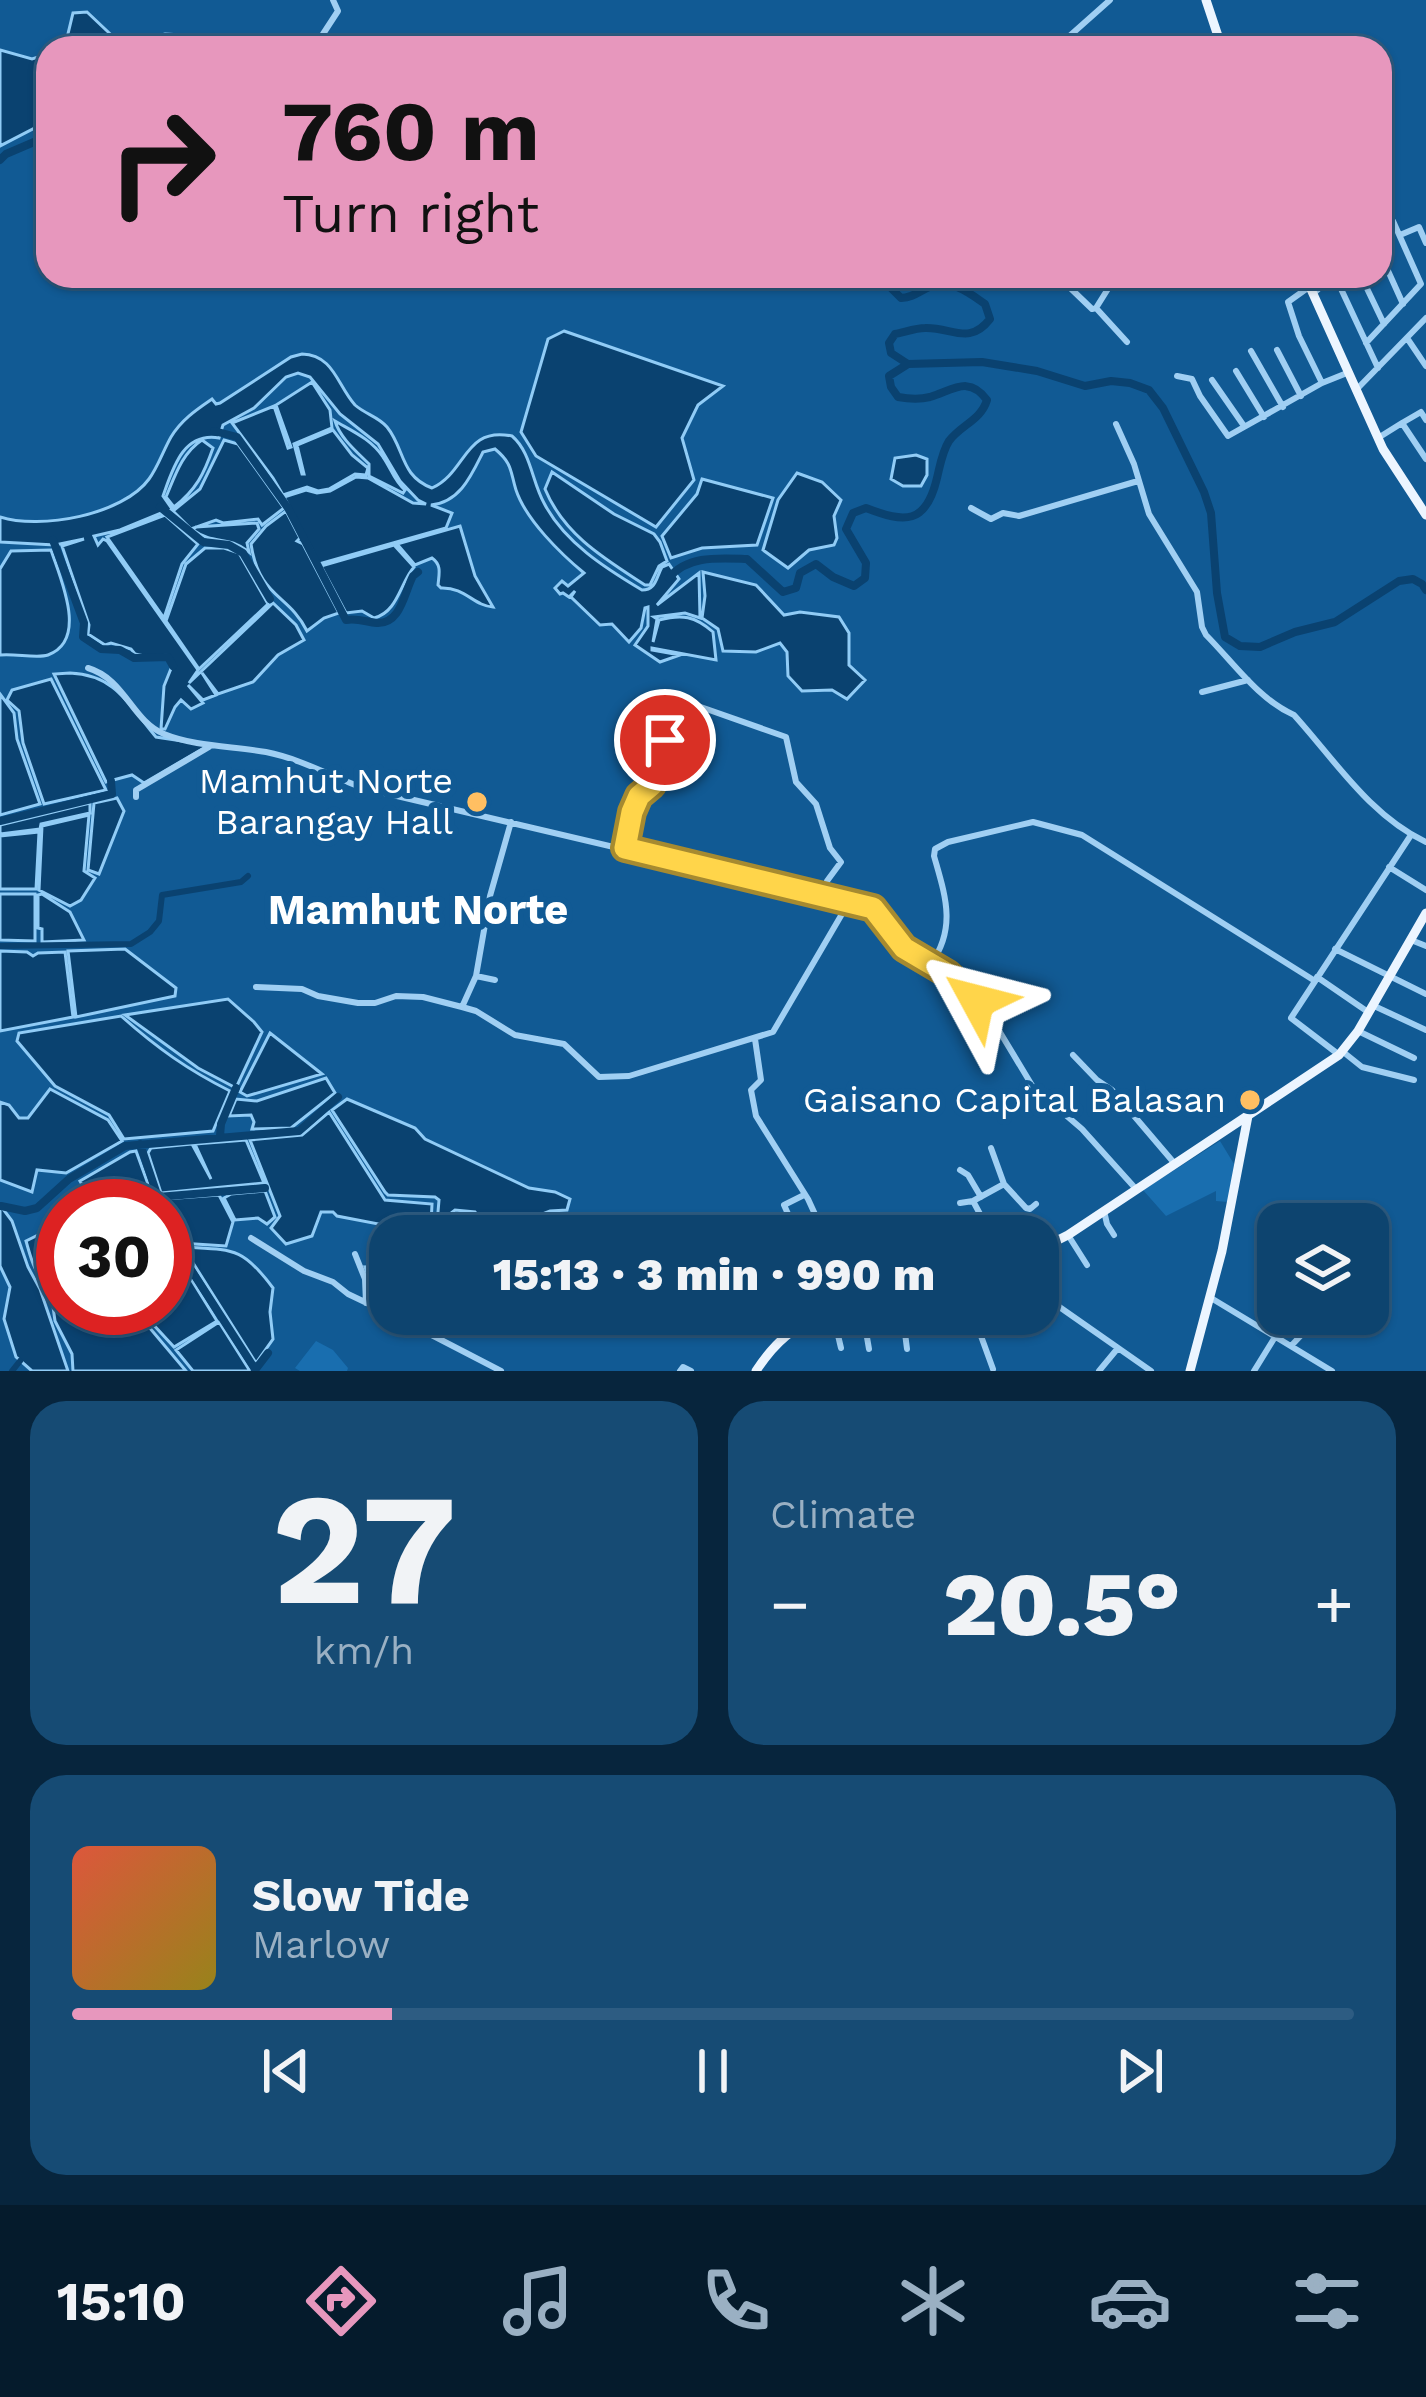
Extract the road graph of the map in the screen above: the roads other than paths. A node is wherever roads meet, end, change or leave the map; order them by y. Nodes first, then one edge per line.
1 (333, 0) edge
2 (1110, 0) edge
3 (1206, 0) edge
4 (323, 34) dead end
5 (1070, 36) edge
6 (1218, 36) edge
7 (1392, 222) edge
8 (1400, 235) junction
9 (1426, 243) edge
10 (1422, 270) edge
11 (1392, 280) edge
12 (1070, 288) edge
13 (1108, 288) edge
14 (1306, 288) edge
15 (1310, 288) edge
16 (1339, 288) edge
17 (1367, 288) edge
18 (1403, 304) junction
19 (1096, 308) junction
20 (1426, 318) edge
21 (1384, 324) junction
22 (1407, 338) junction
23 (1126, 342) dead end
24 (1366, 343) junction
25 (1277, 350) dead end
26 (1251, 351) dead end
27 (1426, 366) edge
28 (1378, 368) junction
29 (1236, 371) dead end
30 (1348, 373) junction
31 (1177, 376) dead end
32 (1212, 380) dead end
33 (1322, 383) junction
34 (1356, 390) junction
35 (1301, 396) junction
36 (1283, 407) junction
37 (1264, 417) junction
38 (1426, 420) edge
39 (1402, 423) junction
40 (1116, 424) dead end
41 (1245, 427) junction
42 (1378, 438) junction
43 (1426, 459) edge
44 (1138, 481) junction
45 (971, 508) dead end
46 (1426, 515) edge
47 (88, 668) dead end
48 (1248, 680) junction
49 (1202, 692) dead end
50 (212, 745) junction
51 (136, 797) dead end
52 (512, 822) junction
53 (1411, 835) junction
54 (1426, 842) edge
55 (625, 848) junction
56 (1389, 867) junction
57 (1426, 890) edge
58 (823, 895) junction
59 (849, 902) junction
60 (1426, 913) edge
61 (1412, 940) junction
62 (1426, 946) edge
63 (1335, 949) junction
64 (930, 965) junction
65 (476, 976) junction
66 (1389, 978) junction
67 (1316, 979) junction
68 (495, 980) dead end
69 (256, 987) dead end
70 (1426, 994) edge
71 (462, 1007) junction
72 (1370, 1009) junction
73 (1426, 1030) edge
74 (1358, 1031) junction
75 (755, 1039) junction
76 (1341, 1053) junction
77 (1072, 1055) dead end
78 (1414, 1058) dead end
79 (1414, 1080) dead end
80 (1248, 1116) junction
81 (1235, 1125) junction
82 (1245, 1133) junction
83 (991, 1148) dead end
84 (1175, 1164) junction
85 (960, 1170) dead end
86 (1004, 1184) junction
87 (1136, 1189) junction
88 (805, 1194) junction
89 (977, 1199) junction
90 (960, 1203) dead end
91 (1036, 1204) dead end
92 (1104, 1210) junction
93 (789, 1215) edge
94 (814, 1215) edge
95 (981, 1215) edge
96 (1068, 1234) junction
97 (1114, 1234) dead end
98 (251, 1238) dead end
99 (1059, 1239) edge
100 (355, 1254) dead end
101 (1087, 1265) dead end
102 (1211, 1298) junction
103 (366, 1303) junction
104 (369, 1304) edge
105 (1059, 1307) edge
106 (432, 1335) edge
107 (786, 1335) edge
108 (837, 1335) edge
109 (867, 1335) edge
110 (906, 1335) edge
111 (981, 1335) edge
112 (1302, 1335) edge
113 (1275, 1337) junction
114 (1291, 1347) junction
115 (841, 1348) dead end
116 (1118, 1348) junction
117 (869, 1349) dead end
118 (908, 1349) dead end
119 (993, 1369) edge
120 (501, 1371) edge
121 (680, 1371) edge
122 (691, 1371) edge
123 (756, 1371) edge
124 (1099, 1371) edge
125 (1151, 1371) edge
126 (1190, 1371) edge
127 (1254, 1371) edge
128 (1332, 1371) edge

1 - 4 street
2 - 5 street
3 - 6 main road
7 - 8 street
8 - 9 street
8 - 10 street
10 - 18 street
11 - 18 street
12 - 19 street
13 - 19 street
14 - 33 street
15 - 30 main road
16 - 24 street
17 - 21 street
18 - 21 street
19 - 23 street
20 - 22 street
21 - 24 street
22 - 27 street
22 - 28 street
24 - 28 street
25 - 35 street
26 - 36 street
28 - 34 street
29 - 37 street
30 - 33 street
30 - 34 main road
31 - 41 street
32 - 41 street
33 - 35 street
34 - 42 main road
35 - 36 street
36 - 37 street
37 - 41 street
38 - 39 street
39 - 42 street
39 - 43 street
40 - 44 street
42 - 46 main road
44 - 45 street
44 - 48 street
47 - 50 street
48 - 49 street
48 - 53 street
50 - 51 street
50 - 52 street
52 - 55 street
52 - 65 street
53 - 54 street
53 - 56 street
55 - 58 street
55 - 58 street
56 - 57 street
56 - 63 street
58 - 59 street
59 - 64 street
59 - 75 street
60 - 61 main road
61 - 62 street
61 - 66 main road
63 - 66 street
63 - 67 street
64 - 67 street
64 - 87 street
65 - 68 street
65 - 71 street
66 - 70 street
66 - 72 main road
67 - 72 street
67 - 76 street
69 - 71 street
71 - 75 street
72 - 73 street
72 - 74 main road
74 - 76 main road
74 - 78 street
75 - 88 street
76 - 79 street
76 - 80 main road
77 - 84 street
80 - 81 main road
80 - 82 main road
81 - 82 main road
81 - 84 main road
82 - 102 main road
83 - 86 street
84 - 87 main road
85 - 89 street
86 - 89 street
86 - 91 street
87 - 92 main road
88 - 93 street
88 - 94 street
89 - 90 street
89 - 95 street
92 - 96 main road
92 - 97 street
96 - 99 main road
96 - 101 street
98 - 103 street
100 - 103 street
102 - 113 street
102 - 126 main road
103 - 104 street
105 - 116 street
106 - 120 street
107 - 123 main road
108 - 115 street
109 - 117 street
110 - 118 street
111 - 119 street
112 - 114 street
113 - 114 street
113 - 127 street
114 - 128 street
116 - 124 street
116 - 125 street
121 - 122 street

